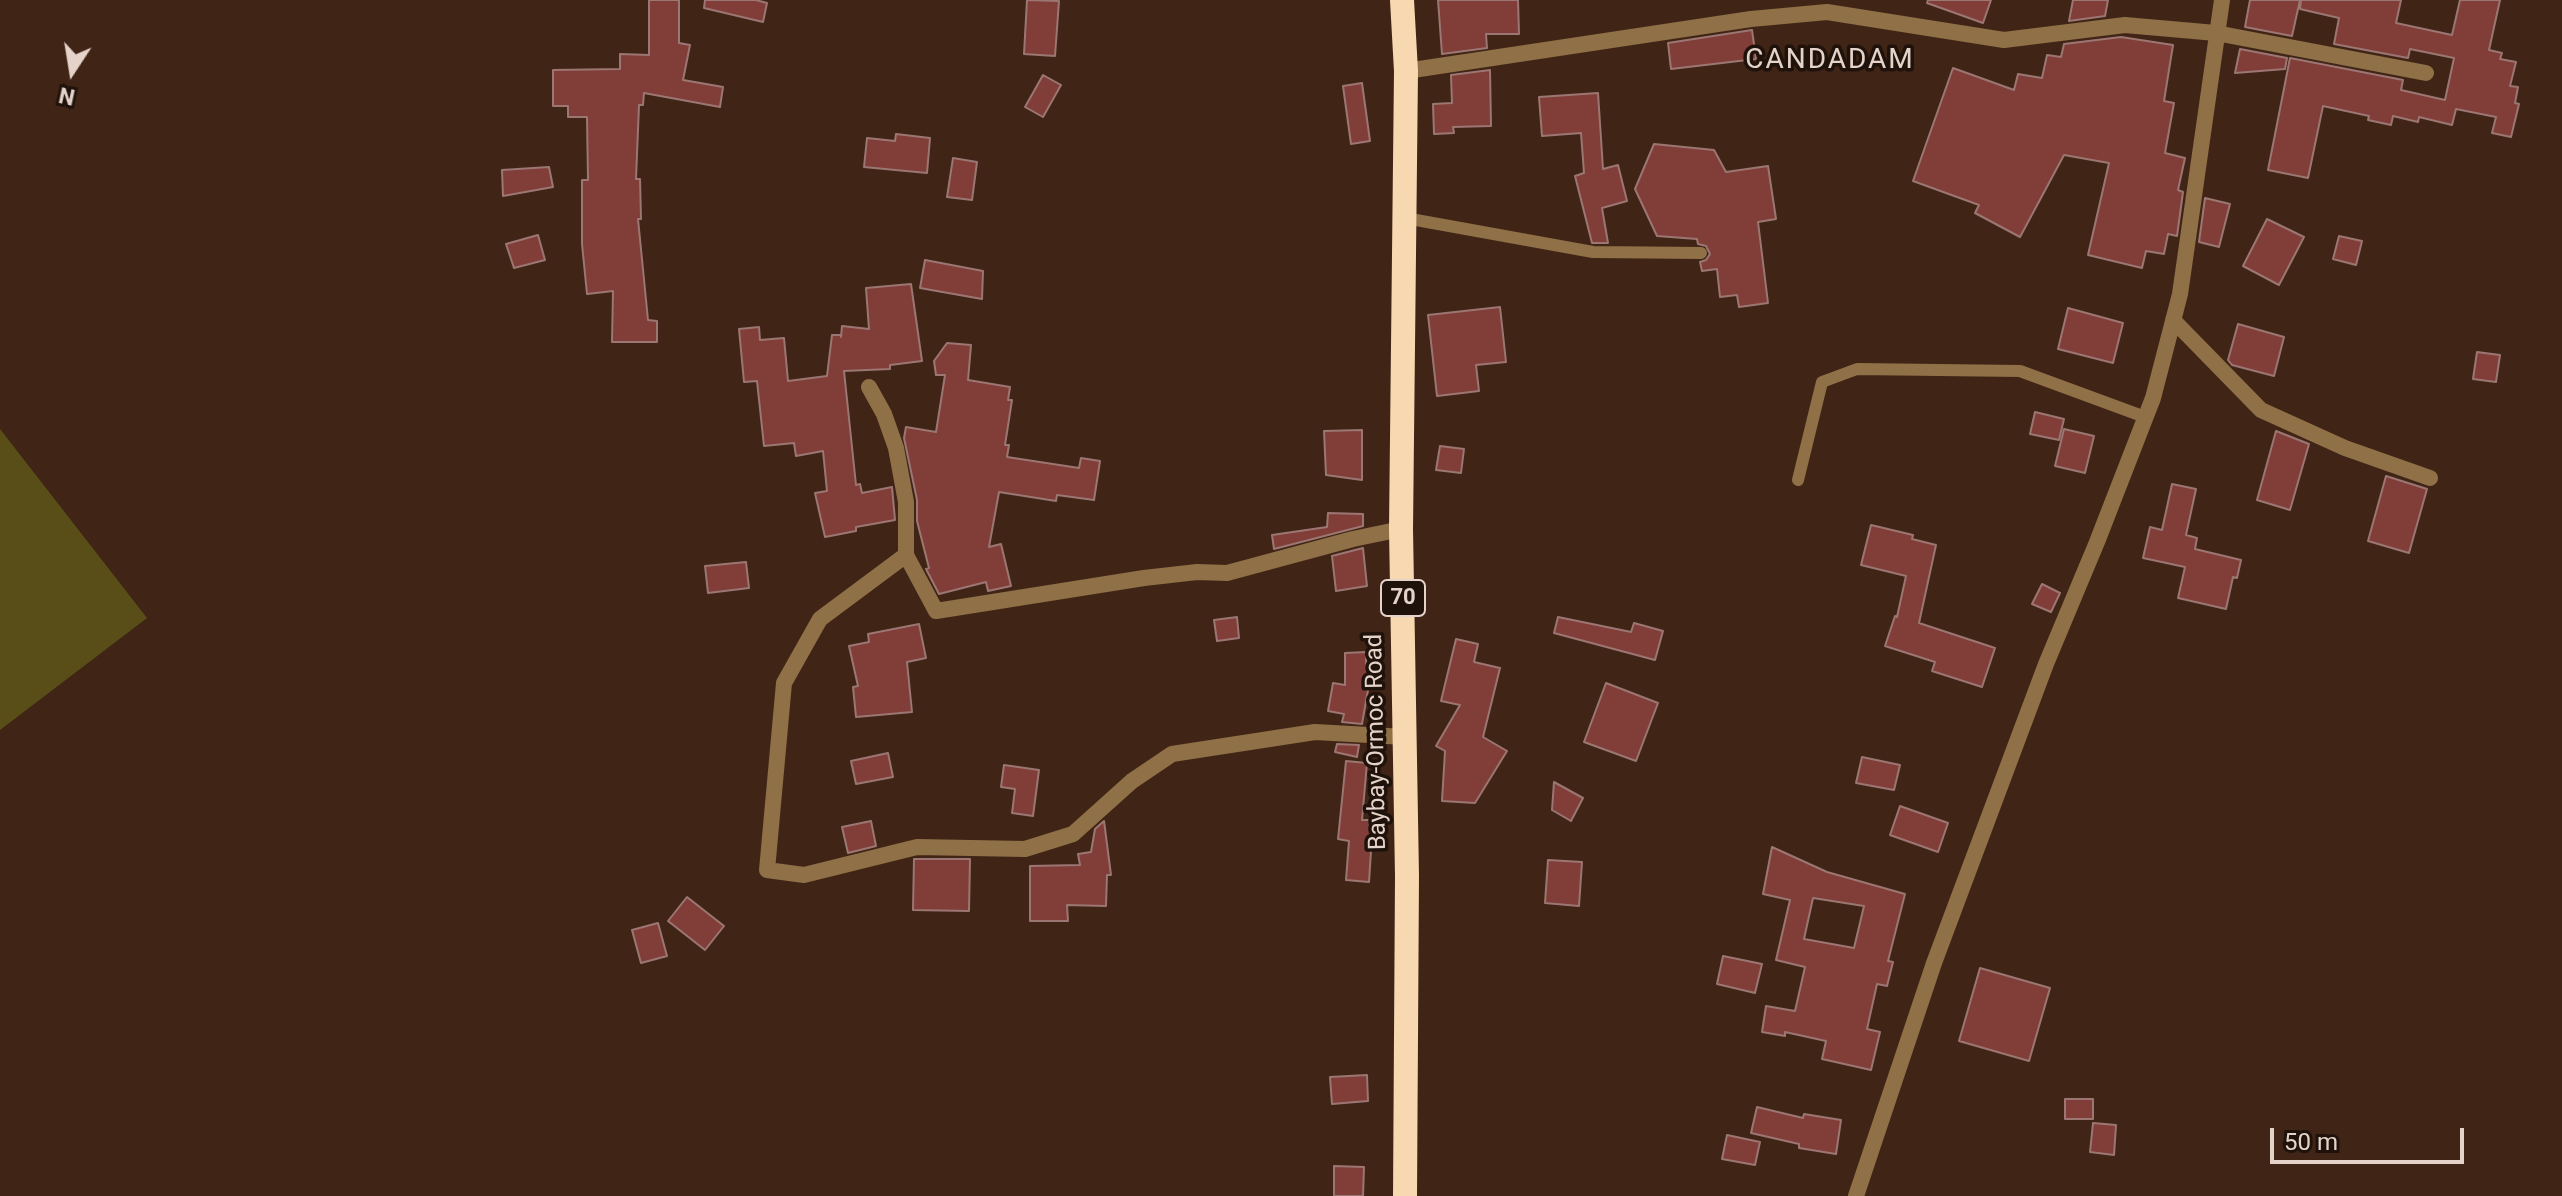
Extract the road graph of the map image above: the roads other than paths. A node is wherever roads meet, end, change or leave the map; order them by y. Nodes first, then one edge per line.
1 (1402, 0) edge
2 (1848, 0) edge
3 (2222, 0) edge
4 (1827, 12) junction
5 (2216, 33) junction
6 (1406, 71) junction
7 (2426, 73) dead end
8 (1405, 218) junction
9 (1701, 253) dead end
10 (2173, 320) junction
11 (869, 387) dead end
12 (2145, 417) junction
13 (2430, 478) dead end
14 (1798, 480) dead end
15 (1401, 529) junction
16 (906, 555) junction
17 (1405, 737) junction
18 (1405, 1196) edge
19 (1856, 1196) edge

1 - 6 highway, Baybay-Ormoc Road / 70
2 - 4 street
3 - 5 street
4 - 5 street
4 - 6 street
5 - 7 street
5 - 10 street
6 - 8 highway, Baybay-Ormoc Road / 70
8 - 9 lane
8 - 15 highway, Baybay-Ormoc Road / 70
10 - 12 street
10 - 13 street
11 - 16 street
12 - 14 lane
12 - 19 street
15 - 16 street
15 - 17 highway, Baybay-Ormoc Road / 70
16 - 17 street
17 - 18 highway, Baybay-Ormoc Road / 70

